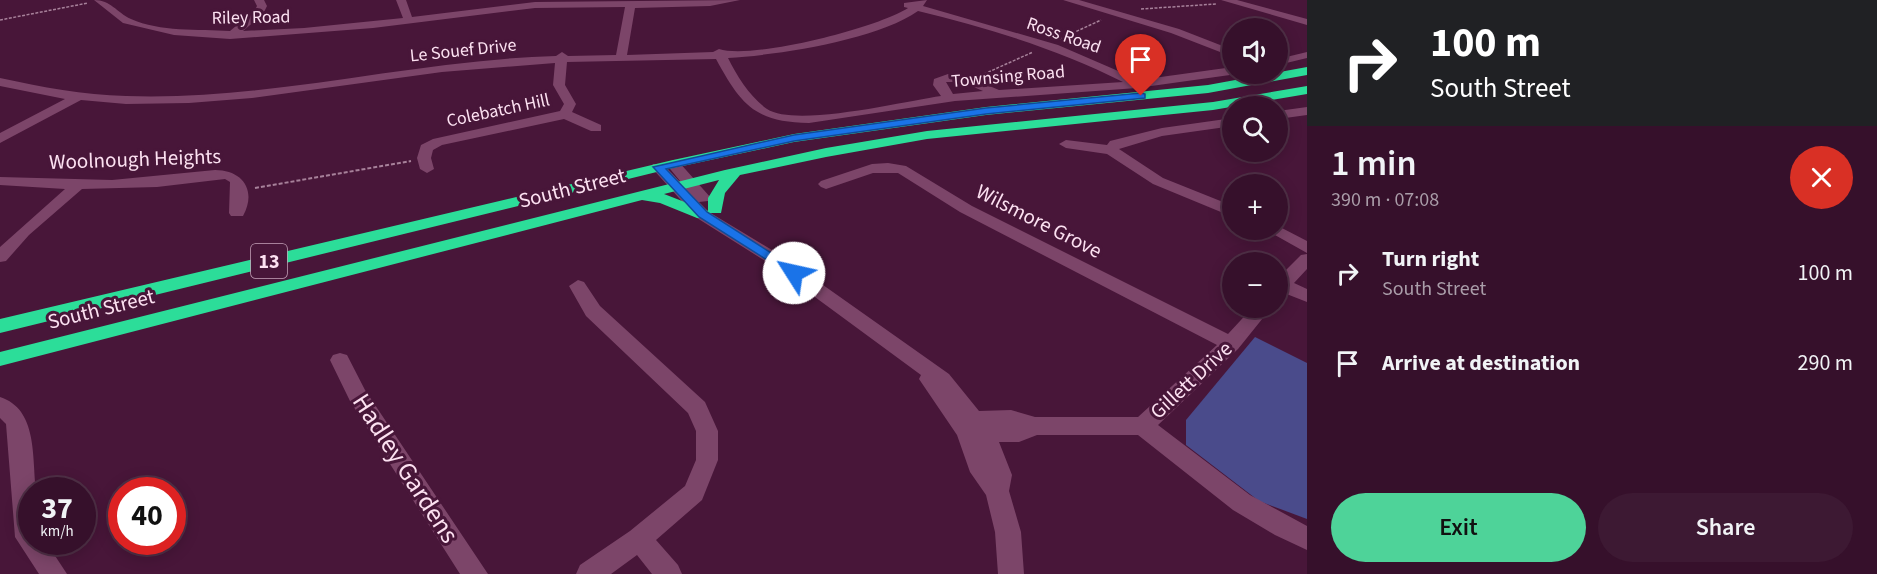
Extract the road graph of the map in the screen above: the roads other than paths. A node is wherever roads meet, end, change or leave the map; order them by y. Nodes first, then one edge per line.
1 (259, 0) edge
2 (401, 0) edge
3 (735, 0) edge
4 (1068, 0) edge
5 (96, 1) edge
6 (1230, 1) edge
7 (537, 2) edge
8 (914, 3) edge
9 (631, 4) junction
10 (408, 19) junction
11 (1307, 22) edge
12 (230, 36) junction
13 (1222, 50) edge
14 (720, 55) junction
15 (1307, 55) edge
16 (622, 56) junction
17 (562, 57) junction
18 (1288, 60) edge
19 (1307, 71) edge
20 (1222, 73) edge
21 (0, 74) edge
22 (0, 81) edge
23 (1138, 84) junction
24 (1307, 90) edge
25 (76, 94) junction
26 (997, 94) junction
27 (950, 99) junction
28 (1307, 111) edge
29 (565, 114) junction
30 (1288, 114) edge
31 (1222, 124) edge
32 (596, 128) dead end
33 (0, 139) edge
34 (1066, 144) dead end
35 (1111, 150) junction
36 (425, 164) road end
37 (666, 166) junction
38 (735, 172) junction
39 (0, 181) edge
40 (825, 184) dead end
41 (683, 185) junction
42 (77, 186) junction
43 (642, 195) junction
44 (1222, 207) edge
45 (237, 213) dead end
46 (713, 217) junction
47 (1288, 238) edge
48 (1307, 248) edge
49 (0, 257) edge
50 (1307, 259) edge
51 (1288, 279) edge
52 (578, 286) dead end
53 (1288, 290) edge
54 (1307, 296) edge
55 (1253, 318) edge
56 (0, 326) edge
57 (1231, 344) junction
58 (0, 359) edge
59 (340, 360) dead end
60 (0, 405) edge
61 (971, 426) junction
62 (1143, 426) junction
63 (1307, 538) edge
64 (639, 539) junction
65 (54, 574) edge
66 (475, 574) edge
67 (589, 574) edge
68 (669, 574) edge
69 (1011, 574) edge

1 - 12 street
2 - 10 street
3 - 9 street, Riley Road
4 - 13 street
5 - 12 street, Riley Road
6 - 11 street
7 - 9 street, Riley Road
7 - 10 street, Riley Road
8 - 14 street, Le Souef Drive
8 - 23 street, Ross Road
9 - 16 street
10 - 12 street, Riley Road
14 - 16 street, Le Souef Drive
14 - 27 street, Townsing Road
15 - 18 street
16 - 17 street, Le Souef Drive
17 - 25 street, Le Souef Drive
17 - 29 street
19 - 37 highway, South Street / 13
20 - 23 street, Townsing Road
21 - 25 street, Le Souef Drive
22 - 25 street, Le Souef Drive
23 - 26 street, Townsing Road
24 - 38 highway, South Street / 13
25 - 33 street
26 - 27 street, Townsing Road
26 - 27 street
28 - 30 street
29 - 32 street
29 - 36 street, Colebatch Hill
31 - 35 street
34 - 35 street
35 - 44 street
37 - 41 street
37 - 56 highway, South Street / 13
38 - 41 highway, South Street / 13
38 - 46 highway
39 - 42 street, Woolnough Heights
40 - 57 street, Wilsmore Grove
41 - 43 highway, South Street / 13
41 - 46 street
42 - 45 street, Woolnough Heights
42 - 49 street
43 - 46 highway
43 - 58 highway, South Street / 13
46 - 61 street
47 - 48 street
50 - 51 street
52 - 64 street
53 - 54 street
55 - 57 street, Gillett Drive
57 - 62 street, Gillett Drive
59 - 66 street, Hadley Gardens
60 - 65 street
61 - 62 street, Gillett Drive
61 - 69 street
62 - 63 street
64 - 67 street
64 - 68 street

